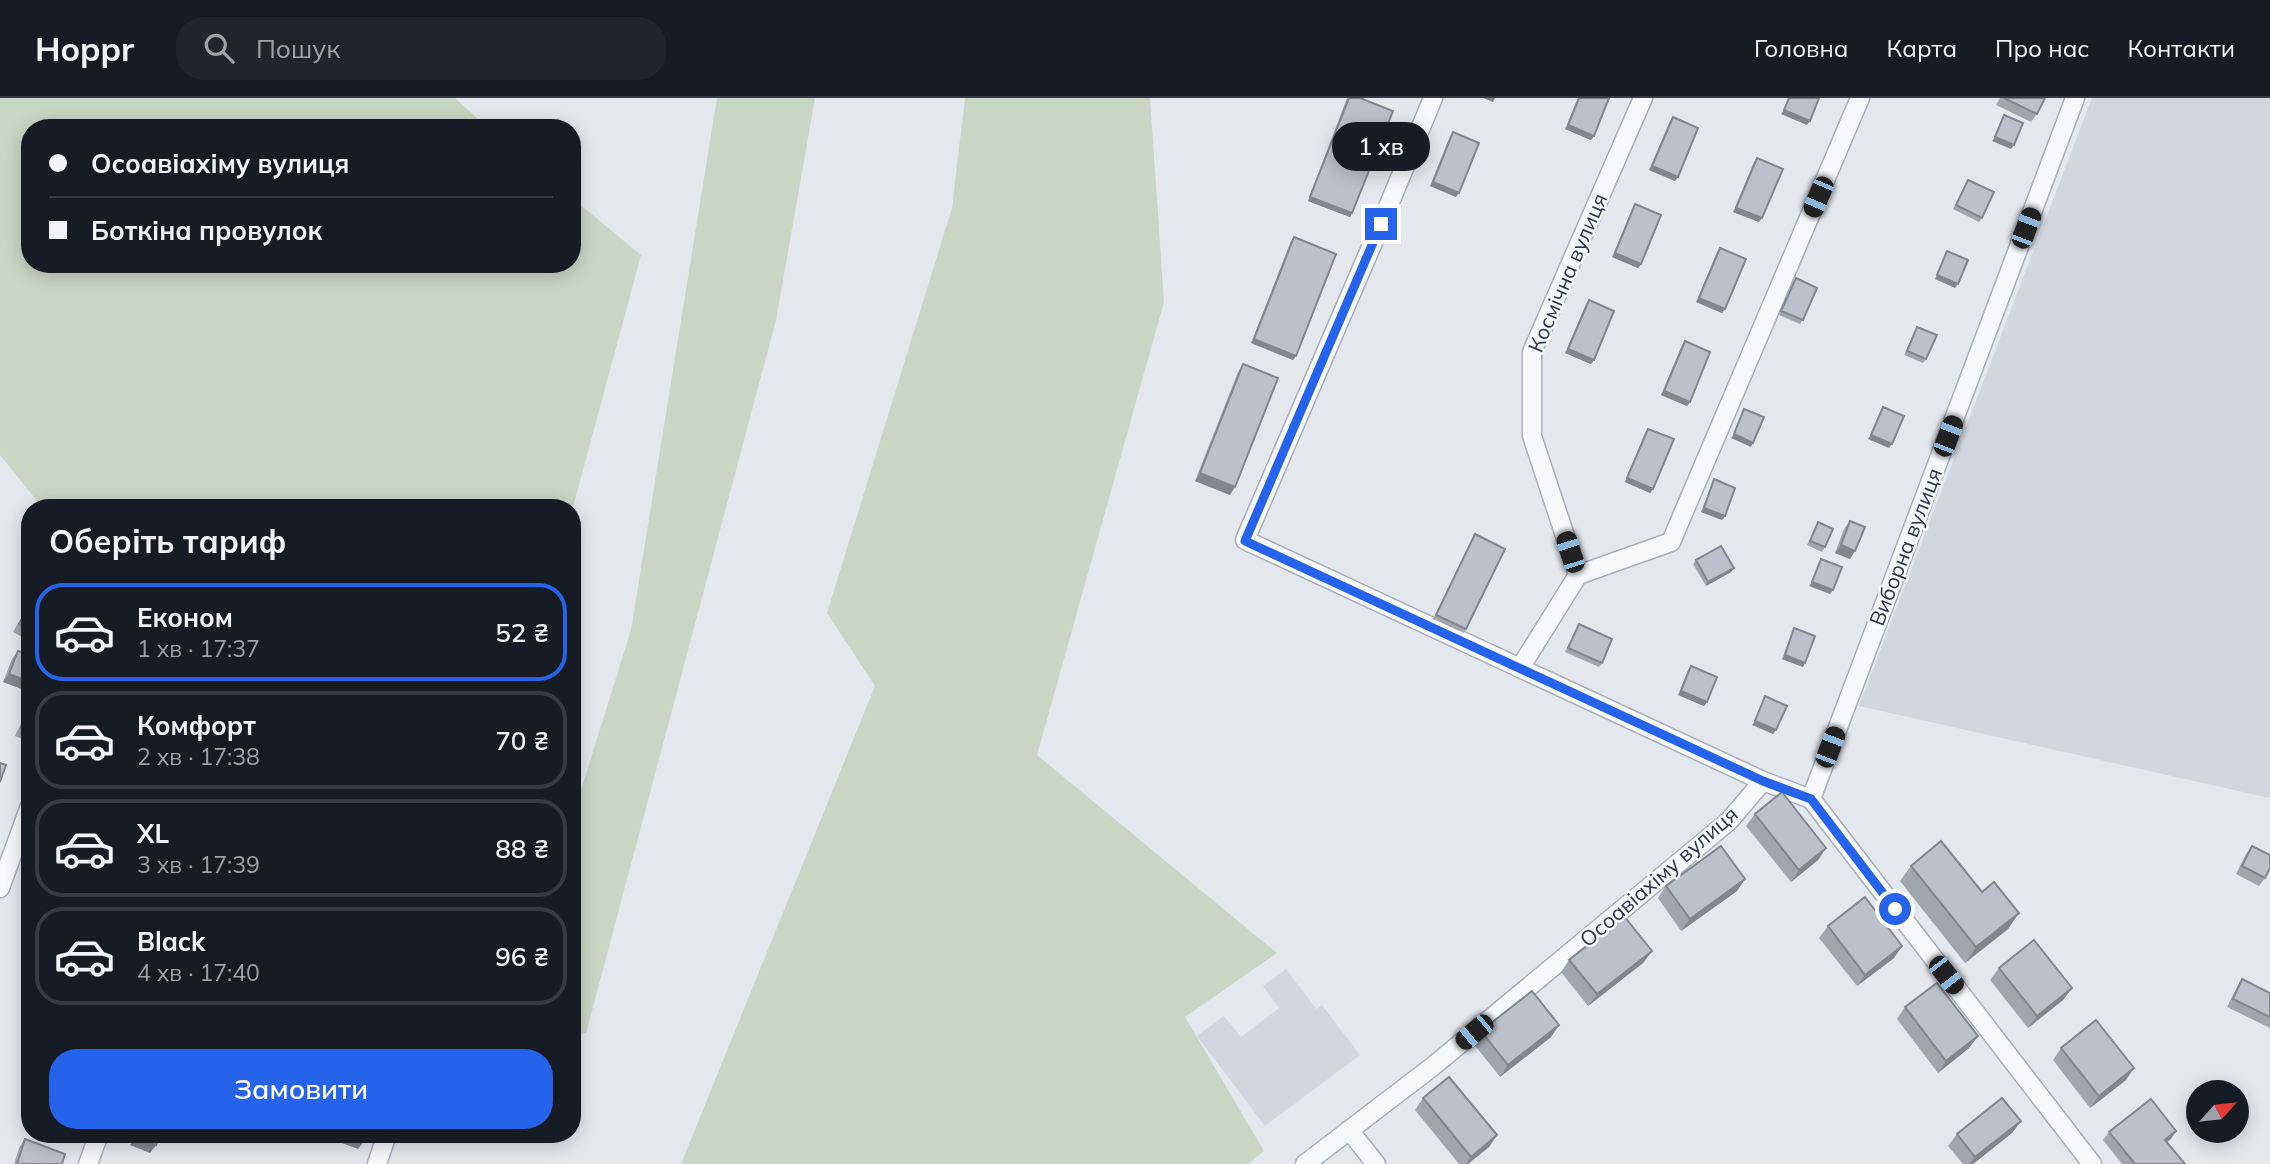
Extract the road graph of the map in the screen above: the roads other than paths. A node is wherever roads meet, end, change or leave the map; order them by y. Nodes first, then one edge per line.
1 (1433, 98) edge
2 (1643, 98) edge
3 (1860, 98) edge
4 (2075, 98) edge
5 (1578, 575) junction
6 (1520, 668) junction
7 (1763, 781) junction
8 (1811, 799) junction
9 (21, 831) edge
10 (0, 888) edge
11 (1349, 1130) junction
12 (96, 1143) edge
13 (384, 1143) edge
14 (2090, 1163) edge
15 (88, 1164) edge
16 (377, 1164) edge
17 (1305, 1164) edge
18 (1376, 1164) edge

1 - 6 street
2 - 5 street, Космічна вулиця
3 - 5 street
4 - 8 street, Виборна вулиця
5 - 6 street
6 - 7 street
7 - 8 street
7 - 11 street, Осоавіахіму вулиця
8 - 14 street
9 - 10 street
11 - 17 street, Осоавіахіму вулиця
11 - 18 street
12 - 15 street
13 - 16 street

